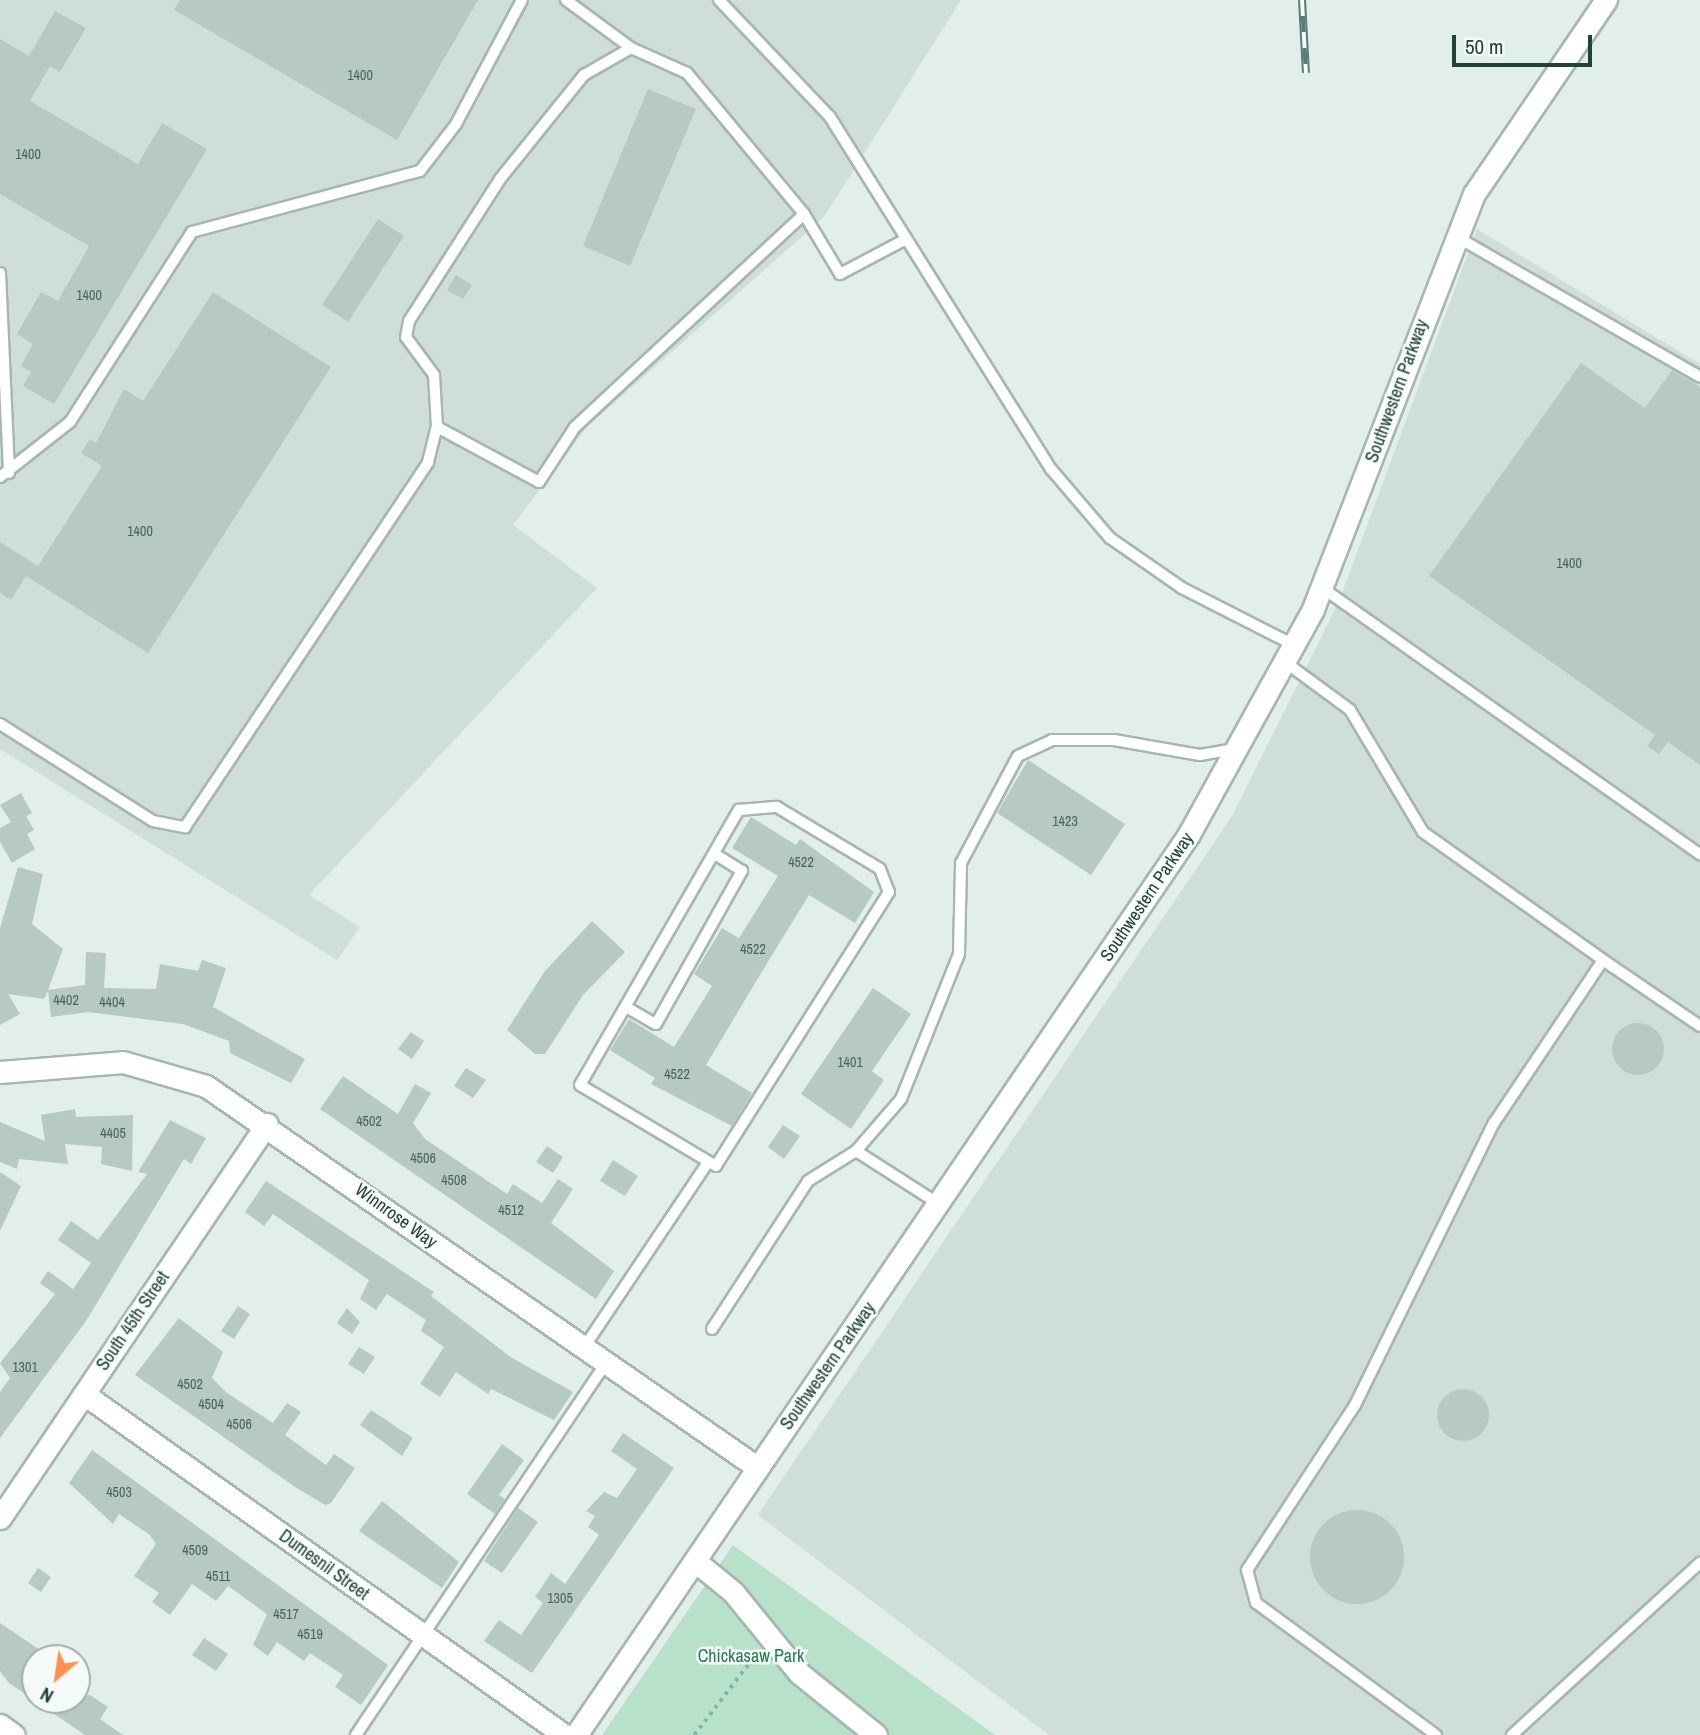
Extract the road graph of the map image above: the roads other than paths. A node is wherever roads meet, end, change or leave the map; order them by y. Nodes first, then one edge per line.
1 (522, 0) edge
2 (566, 0) edge
3 (719, 0) edge
4 (1606, 0) edge
5 (631, 48) junction
6 (804, 214) junction
7 (1454, 236) junction
8 (906, 239) junction
9 (0, 273) edge
10 (1700, 377) edge
11 (438, 426) junction
12 (4, 475) edge
13 (1321, 587) junction
14 (1289, 653) junction
15 (0, 724) edge
16 (1239, 748) junction
17 (715, 854) junction
18 (1700, 854) edge
19 (1603, 960) junction
20 (626, 1007) junction
21 (1700, 1026) edge
22 (0, 1073) edge
23 (267, 1124) junction
24 (856, 1151) junction
25 (708, 1163) junction
26 (939, 1205) junction
27 (712, 1329) dead end
28 (583, 1349) junction
29 (605, 1364) junction
30 (84, 1394) junction
31 (758, 1468) junction
32 (0, 1518) edge
33 (695, 1561) junction
34 (1700, 1563) edge
35 (424, 1637) junction
36 (0, 1725) edge
37 (14, 1735) edge
38 (356, 1735) edge
39 (564, 1735) edge
40 (576, 1735) edge
41 (876, 1735) edge
42 (1436, 1735) edge
43 (1512, 1735) edge

1 - 12 lane
2 - 5 lane
3 - 8 lane
4 - 7 street, Southwestern Parkway
5 - 6 lane
5 - 11 lane
6 - 8 lane
6 - 11 lane
7 - 10 lane
7 - 13 street, Southwestern Parkway
8 - 14 lane
9 - 12 lane
11 - 15 lane
13 - 14 street, Southwestern Parkway
13 - 18 lane
14 - 16 street, Southwestern Parkway
14 - 19 lane
16 - 24 lane
16 - 26 street, Southwestern Parkway
17 - 20 lane
17 - 20 lane
17 - 25 lane
19 - 21 lane
19 - 42 lane
20 - 25 lane
22 - 23 street, Winnrose Way
23 - 28 street, Winnrose Way
23 - 30 street, South 45th Street
24 - 26 lane
24 - 27 lane
25 - 28 lane
26 - 31 street, Southwestern Parkway
28 - 29 street, Winnrose Way
29 - 31 street, Winnrose Way
29 - 35 lane
30 - 32 street, South 45th Street
30 - 35 street, Dumesnil Street
31 - 33 street, Southwestern Parkway
33 - 40 street, Southwestern Parkway
33 - 41 street
34 - 43 lane
35 - 38 lane
35 - 39 street, Dumesnil Street
36 - 37 street

